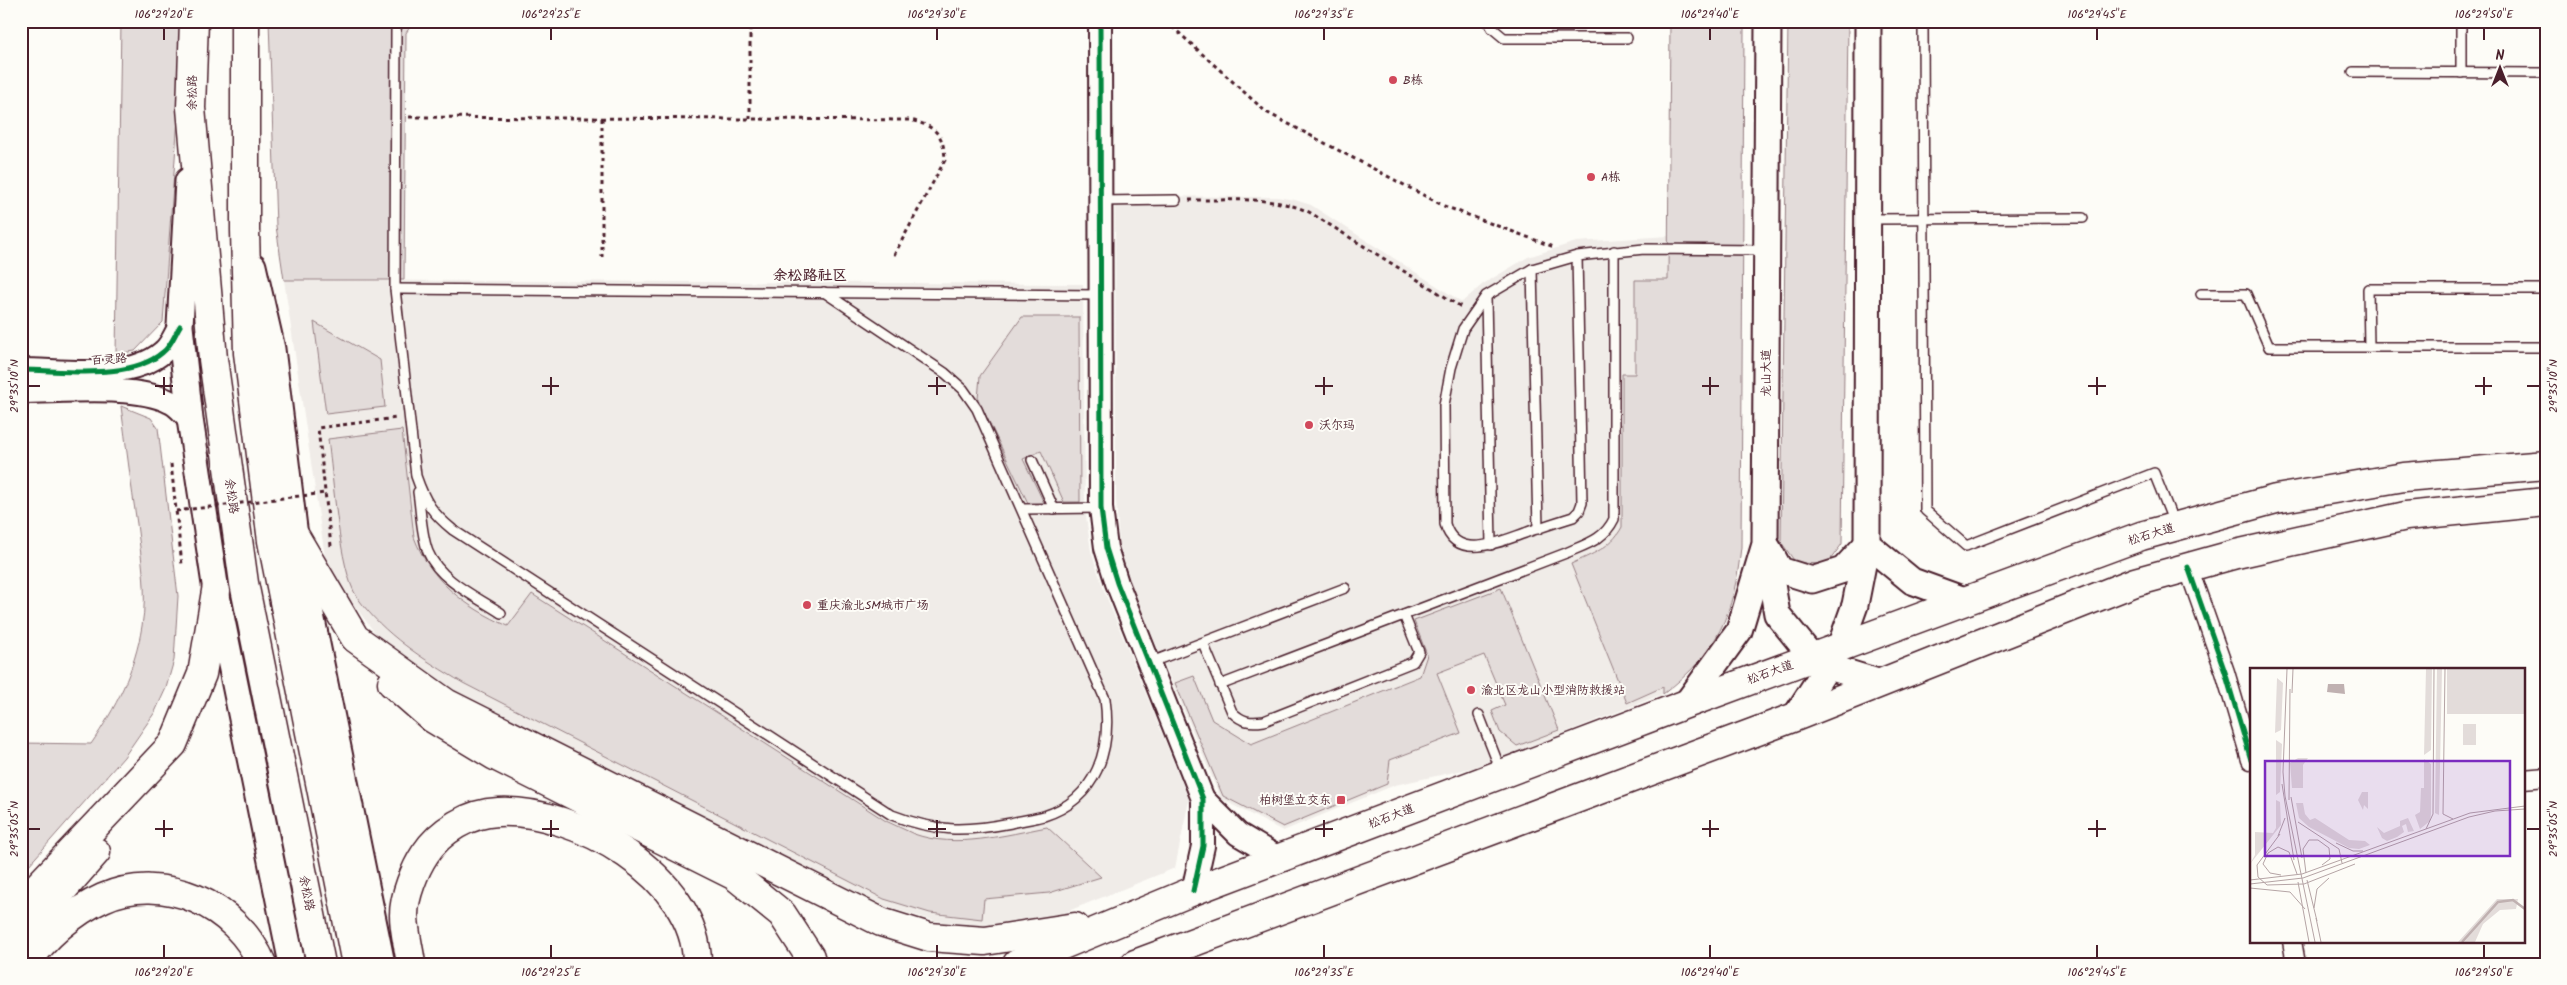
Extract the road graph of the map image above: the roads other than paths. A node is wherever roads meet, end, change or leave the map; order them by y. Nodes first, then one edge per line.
1 (194, 21) edge
2 (245, 21) edge
3 (399, 21) edge
4 (1100, 21) edge
5 (1488, 21) edge
6 (1868, 21) edge
7 (1924, 21) edge
8 (2460, 21) edge
9 (1765, 24) edge
10 (1627, 38) dead end
11 (2353, 72) dead end
12 (2461, 73) junction
13 (2546, 73) edge
14 (191, 108) junction
15 (1176, 200) road end
16 (1100, 201) junction
17 (1925, 218) junction
18 (2083, 218) dead end
19 (1868, 219) junction
20 (245, 230) junction
21 (1766, 250) junction
22 (1614, 251) junction
23 (1578, 256) junction
24 (1532, 269) junction
25 (395, 289) junction
26 (2546, 289) edge
27 (824, 292) junction
28 (1100, 294) junction
29 (2201, 294) dead end
30 (1486, 296) junction
31 (180, 326) junction
32 (2369, 347) junction
33 (2546, 347) edge
34 (21, 370) edge
35 (21, 392) edge
36 (190, 419) junction
37 (1032, 460) dead end
38 (2546, 465) edge
39 (416, 476) junction
40 (2546, 502) edge
41 (1101, 508) junction
42 (1022, 509) junction
43 (1054, 509) junction
44 (2176, 527) junction
45 (1538, 529) junction
46 (295, 536) junction
47 (1765, 544) junction
48 (1867, 544) junction
49 (1492, 545) junction
50 (2188, 568) junction
51 (1345, 588) dead end
52 (216, 591) junction
53 (1967, 601) junction
54 (501, 613) dead end
55 (1404, 615) junction
56 (355, 638) junction
57 (1202, 643) junction
58 (1827, 657) junction
59 (1149, 663) junction
60 (1881, 683) junction
61 (1220, 685) junction
62 (1686, 704) junction
63 (1479, 715) dead end
64 (1795, 718) junction
65 (2250, 757) edge
66 (160, 761) junction
67 (1502, 774) junction
68 (2546, 777) edge
69 (2524, 779) edge
70 (1203, 799) junction
71 (1280, 859) junction
72 (1193, 891) junction
73 (21, 904) edge
74 (1140, 914) junction
75 (21, 937) edge
76 (2292, 942) edge
77 (1144, 961) edge
78 (26, 964) edge
79 (262, 964) edge
80 (292, 964) edge
81 (321, 964) edge
82 (356, 964) edge
83 (382, 964) edge
84 (411, 964) edge
85 (698, 964) edge
86 (812, 964) edge
87 (1017, 964) edge
88 (2296, 964) edge

1 - 14 highway, 余松路
2 - 20 highway
3 - 25 lane
4 - 16 street
5 - 10 lane
6 - 19 main road
7 - 17 lane
8 - 12 lane
9 - 21 main road, 龙山大道
11 - 12 lane
12 - 13 lane
14 - 31 main road
14 - 81 highway, 余松路
15 - 16 lane
16 - 28 street
17 - 18 lane
17 - 19 lane
17 - 44 lane
19 - 48 main road
20 - 46 main road
20 - 82 highway
21 - 22 lane
21 - 47 main road, 龙山大道
22 - 23 lane
22 - 55 lane
23 - 24 lane
23 - 45 lane
24 - 30 lane
24 - 45 lane
25 - 27 lane
25 - 39 lane
26 - 32 lane
27 - 28 lane
27 - 42 lane
28 - 41 street
29 - 32 lane
30 - 49 lane
30 - 49 lane
31 - 34 street, 百灵路
31 - 36 main road
32 - 33 lane
35 - 36 street
36 - 52 main road
37 - 43 lane
38 - 44 highway, 松石大道
39 - 42 lane
39 - 54 lane
40 - 50 highway
41 - 43 lane
41 - 59 street
42 - 43 lane
44 - 53 highway, 松石大道
45 - 49 lane
46 - 56 highway
46 - 83 main road
47 - 48 main road
47 - 58 main road
47 - 62 main road, 龙山大道
48 - 53 main road
48 - 58 main road
50 - 60 highway
50 - 65 street
51 - 57 lane
52 - 66 highway
52 - 80 main road
53 - 58 highway, 松石大道
55 - 61 lane
55 - 61 lane
56 - 74 highway
56 - 86 highway
57 - 59 lane
57 - 61 lane
58 - 60 main road
58 - 62 highway, 松石大道
58 - 64 main road
59 - 70 street
60 - 64 highway
62 - 67 highway, 松石大道
63 - 67 lane
64 - 77 highway
66 - 73 highway
66 - 75 highway
67 - 71 highway, 松石大道
68 - 69 street
70 - 71 street
70 - 72 street
71 - 72 highway, 松石大道
72 - 74 highway, 松石大道
74 - 87 highway, 松石大道
76 - 88 street
78 - 79 highway
84 - 85 highway

